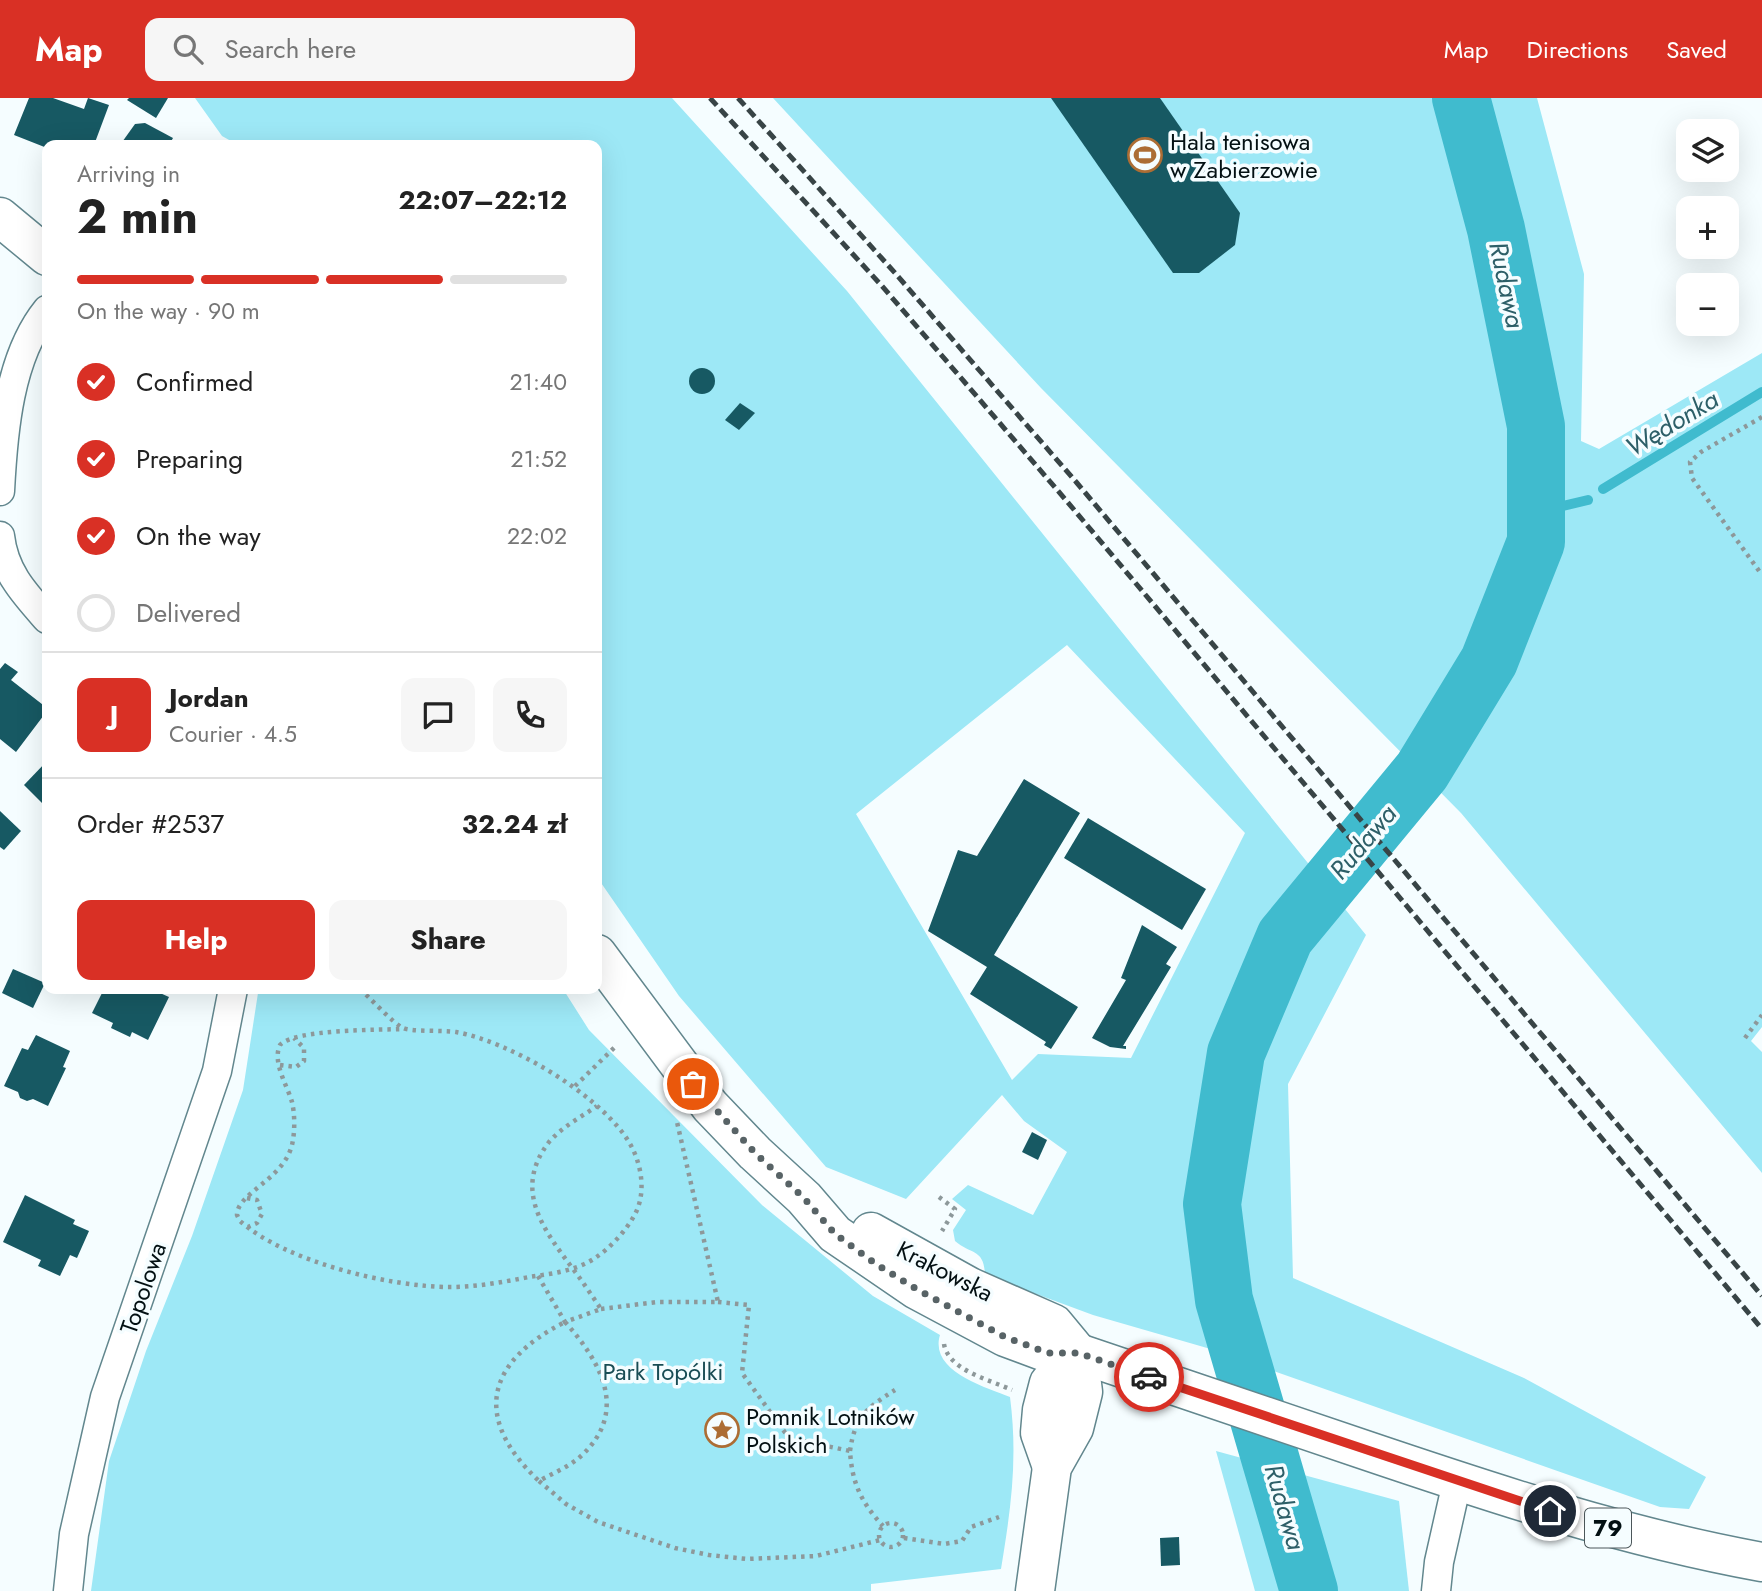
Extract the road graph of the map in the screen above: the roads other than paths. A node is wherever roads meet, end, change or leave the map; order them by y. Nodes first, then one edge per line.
1 (0, 218) edge
2 (42, 252) edge
3 (42, 317) edge
4 (0, 491) edge
5 (0, 536) edge
6 (42, 613) edge
7 (602, 961) edge
8 (232, 994) edge
9 (1078, 1353) junction
10 (1457, 1482) junction
11 (1762, 1562) edge
12 (68, 1591) edge
13 (1035, 1591) edge
14 (1436, 1591) edge

1 - 2 main road
3 - 4 street
5 - 6 street
7 - 9 main road, Krakowska
8 - 12 street, Topolowa
9 - 10 main road, 79
9 - 13 main road
10 - 11 main road, 79
10 - 14 street

